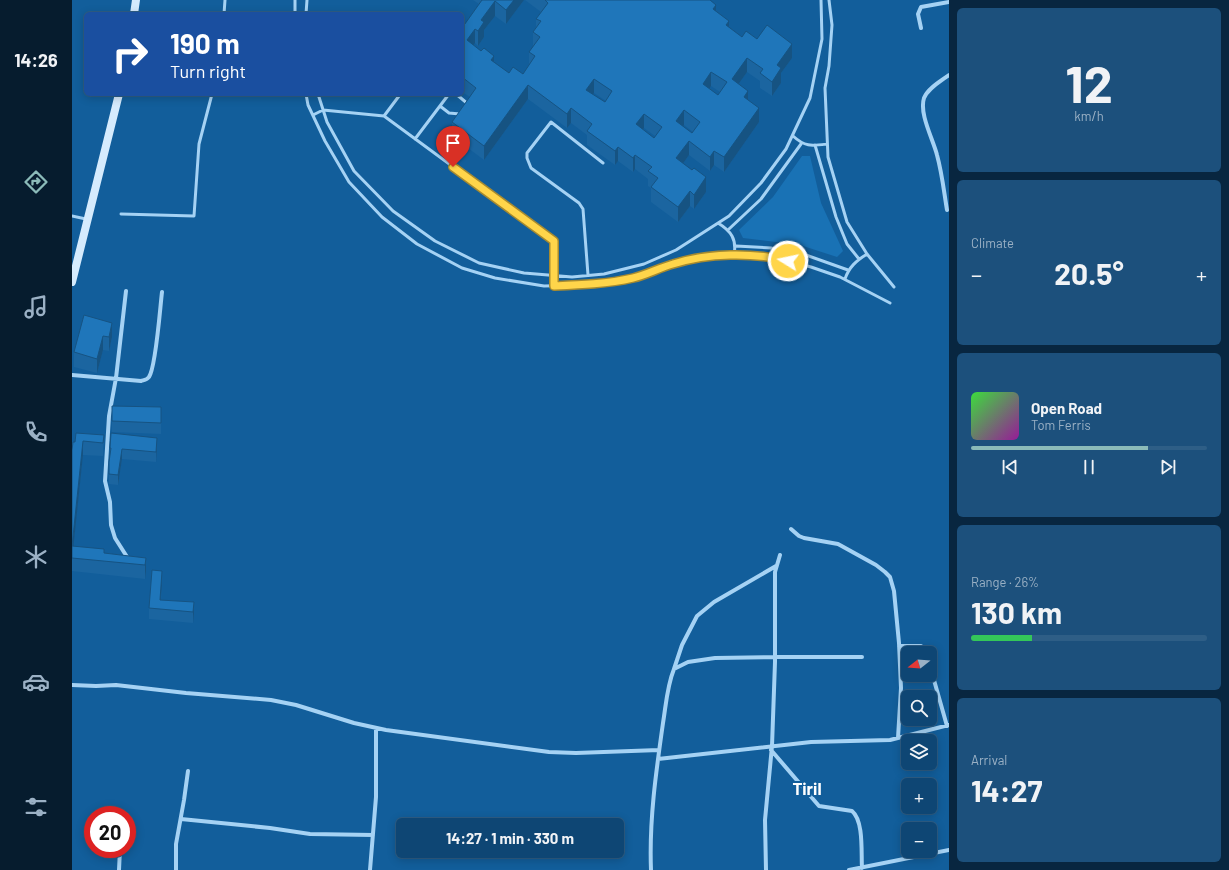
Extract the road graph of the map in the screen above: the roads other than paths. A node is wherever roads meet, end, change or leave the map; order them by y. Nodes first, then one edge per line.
1 (136, 0) edge
2 (225, 0) edge
3 (295, 0) edge
4 (307, 0) edge
5 (821, 0) edge
6 (829, 0) edge
7 (949, 2) edge
8 (134, 12) edge
9 (224, 12) edge
10 (295, 12) edge
11 (306, 12) edge
12 (921, 28) dead end
13 (949, 75) edge
14 (119, 96) edge
15 (211, 96) edge
16 (306, 96) edge
17 (319, 96) edge
18 (398, 96) dead end
19 (448, 96) edge
20 (458, 96) edge
21 (440, 106) junction
22 (323, 110) junction
23 (313, 115) junction
24 (384, 116) junction
25 (793, 136) junction
26 (415, 139) junction
27 (801, 144) junction
28 (827, 144) junction
29 (815, 145) junction
30 (603, 163) dead end
31 (947, 210) dead end
32 (121, 214) dead end
33 (72, 216) edge
34 (88, 219) junction
35 (718, 223) junction
36 (729, 230) junction
37 (736, 246) junction
38 (867, 254) junction
39 (734, 255) junction
40 (859, 259) junction
41 (848, 270) junction
42 (554, 275) junction
43 (588, 275) junction
44 (845, 279) junction
45 (72, 282) edge
46 (554, 286) junction
47 (894, 287) dead end
48 (126, 291) dead end
49 (162, 292) dead end
50 (890, 303) dead end
51 (72, 375) edge
52 (116, 378) junction
53 (791, 529) dead end
54 (780, 555) dead end
55 (132, 565) edge
56 (776, 566) junction
57 (899, 646) joint
58 (775, 657) junction
59 (862, 657) dead end
60 (674, 669) junction
61 (935, 682) edge
62 (72, 685) edge
63 (948, 726) edge
64 (376, 728) junction
65 (898, 738) junction
66 (771, 748) junction
67 (660, 750) junction
68 (658, 759) junction
69 (188, 771) dead end
70 (181, 819) junction
71 (373, 835) junction
72 (949, 850) edge
73 (120, 858) edge
74 (862, 868) junction
75 (119, 870) edge
76 (176, 870) edge
77 (370, 870) edge
78 (652, 870) edge
79 (766, 870) edge
80 (849, 870) edge

1 - 8 main road
2 - 9 lane
3 - 10 lane
4 - 11 lane
5 - 25 lane
6 - 28 lane
7 - 12 street
13 - 31 street
14 - 34 main road
15 - 32 lane
16 - 23 lane
17 - 22 lane
18 - 24 lane
19 - 21 lane
20 - 21 lane
21 - 26 lane
22 - 23 lane
22 - 24 lane
22 - 42 lane
23 - 46 lane
24 - 26 lane
25 - 27 lane
25 - 35 lane
26 - 42 lane
27 - 29 lane
27 - 36 lane
28 - 29 lane
28 - 38 lane
29 - 40 lane
30 - 43 lane
33 - 34 lane
34 - 45 main road
35 - 36 lane
35 - 43 lane
36 - 37 lane
37 - 39 lane
37 - 41 lane
38 - 40 lane
38 - 47 lane
39 - 44 lane
39 - 46 lane
40 - 41 lane
41 - 44 lane
42 - 43 lane
42 - 46 lane
44 - 50 lane
48 - 52 street
49 - 52 street
51 - 52 street
52 - 55 street
53 - 57 street
54 - 56 street
56 - 58 street
56 - 60 street
57 - 65 street
58 - 59 street
58 - 60 street
58 - 66 street
60 - 67 street
61 - 63 street
62 - 64 street
63 - 65 street
64 - 67 street
64 - 71 street
65 - 66 street
66 - 68 street
66 - 74 street
66 - 79 street
67 - 68 street
68 - 78 street
69 - 70 street
70 - 71 street
70 - 76 street
71 - 77 street
72 - 74 street
73 - 75 street
74 - 80 street

